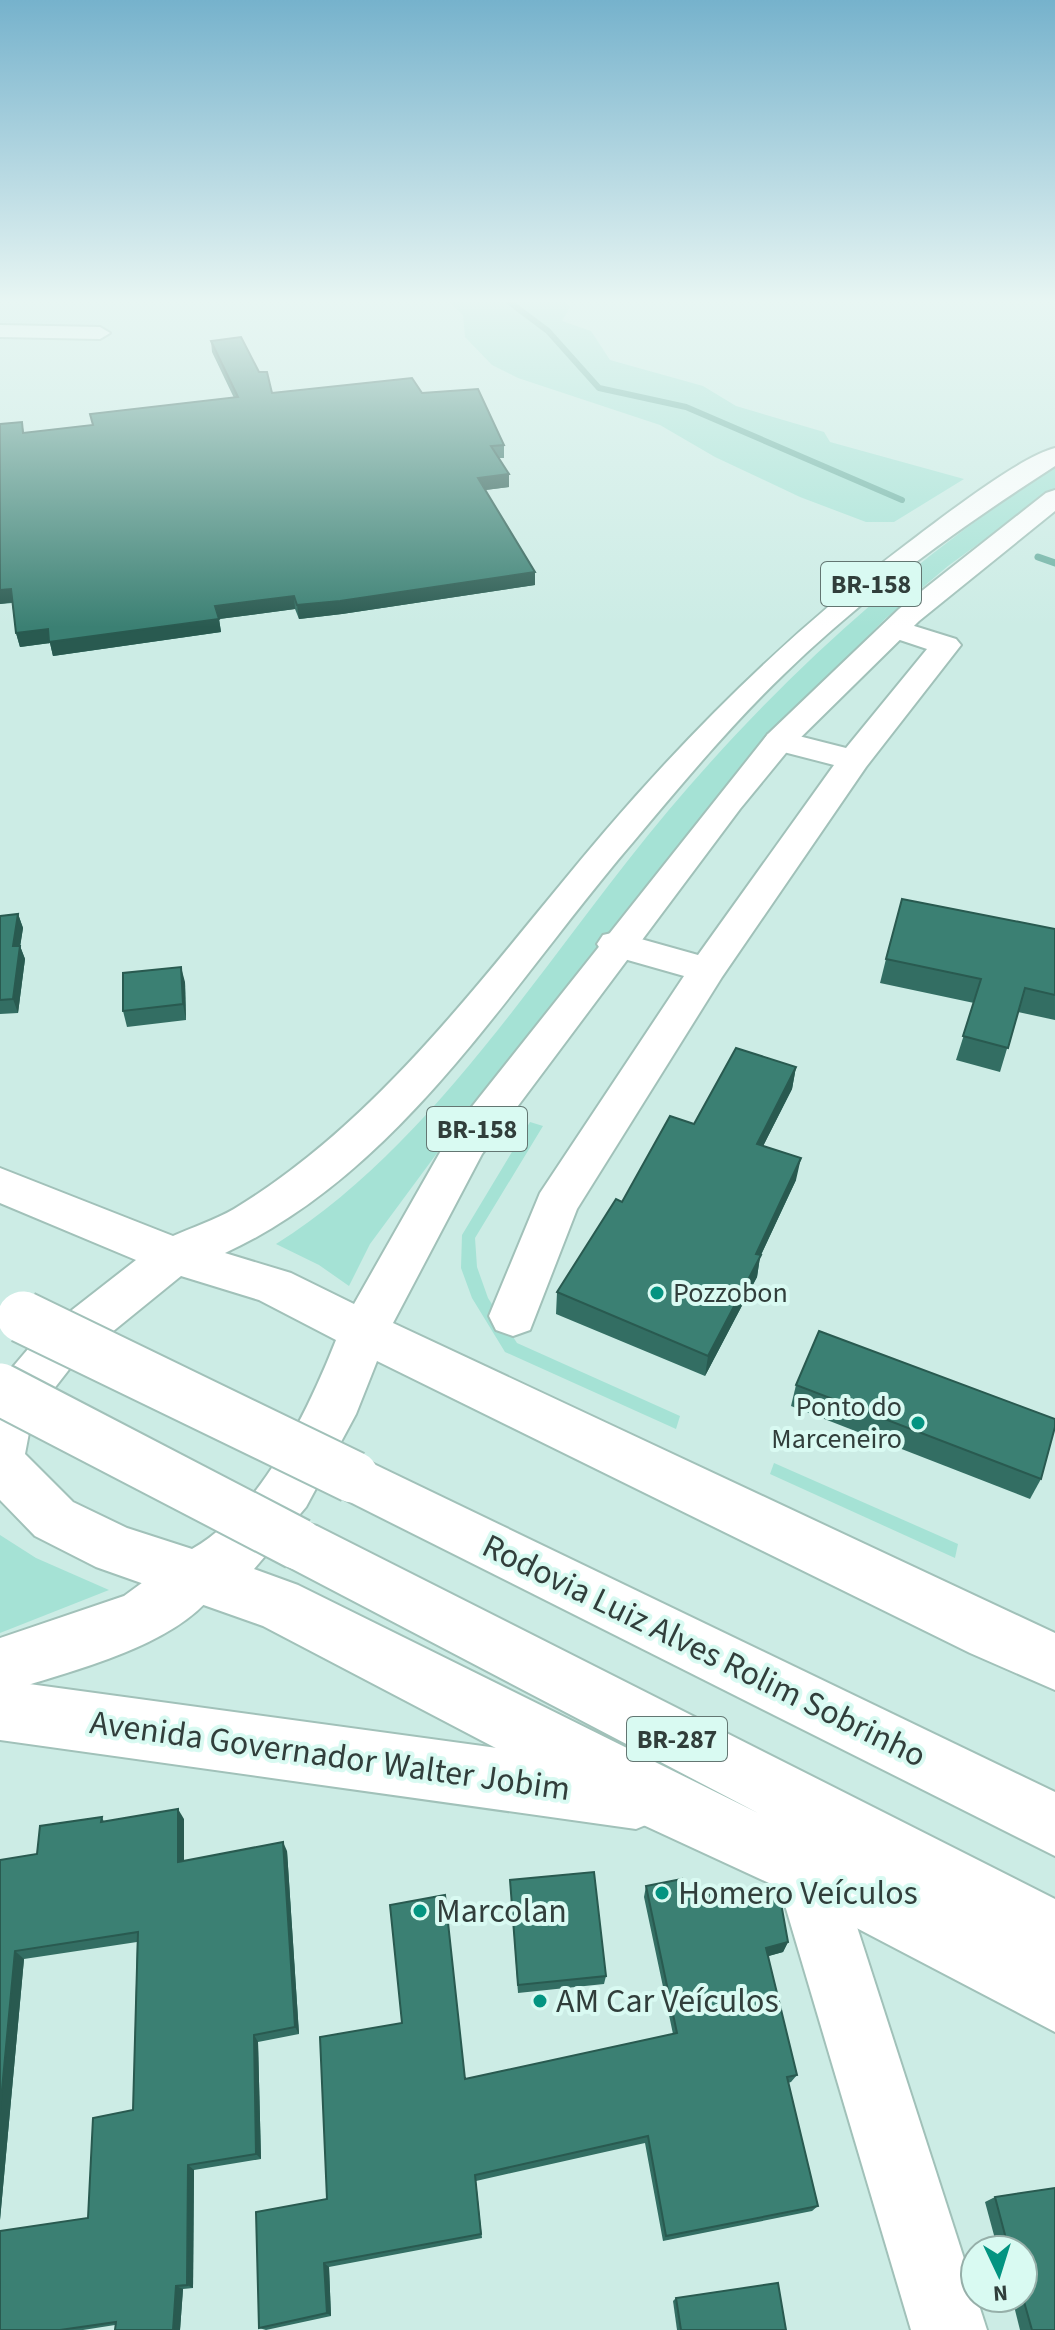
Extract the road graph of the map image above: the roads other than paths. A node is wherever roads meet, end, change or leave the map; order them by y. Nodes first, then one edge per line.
1 (1055, 455) edge
2 (1055, 498) edge
3 (895, 629) junction
4 (779, 741) junction
5 (854, 760) junction
6 (616, 944) junction
7 (707, 970) junction
8 (0, 1185) edge
9 (174, 1256) junction
10 (12, 1311) edge
11 (513, 1316) dead end
12 (364, 1332) junction
13 (0, 1389) edge
14 (0, 1452) edge
15 (0, 1464) edge
16 (196, 1576) junction
17 (1055, 1662) edge
18 (0, 1666) edge
19 (0, 1710) edge
20 (661, 1801) junction
21 (1055, 1825) edge
22 (806, 1868) junction
23 (1055, 1934) edge
24 (1055, 1998) edge
25 (949, 2330) edge

1 - 9 main road, BR-158
2 - 3 main road, BR-158
3 - 4 main road, BR-158
3 - 5 main road
4 - 5 main road
4 - 6 main road, BR-158
5 - 7 main road
6 - 7 main road
6 - 12 main road, BR-158
7 - 11 main road
8 - 9 main road
9 - 12 main road
9 - 14 main road
10 - 21 main road, Rodovia Luiz Alves Rolim Sobrinho, bridge
12 - 16 main road, BR-158
12 - 17 main road
13 - 23 main road, BR-287, bridge
15 - 16 main road
16 - 18 main road
16 - 20 main road, BR-287
19 - 20 main road, Avenida Governador Walter Jobim
20 - 22 main road, BR-287
22 - 24 main road, BR-287
22 - 25 main road

